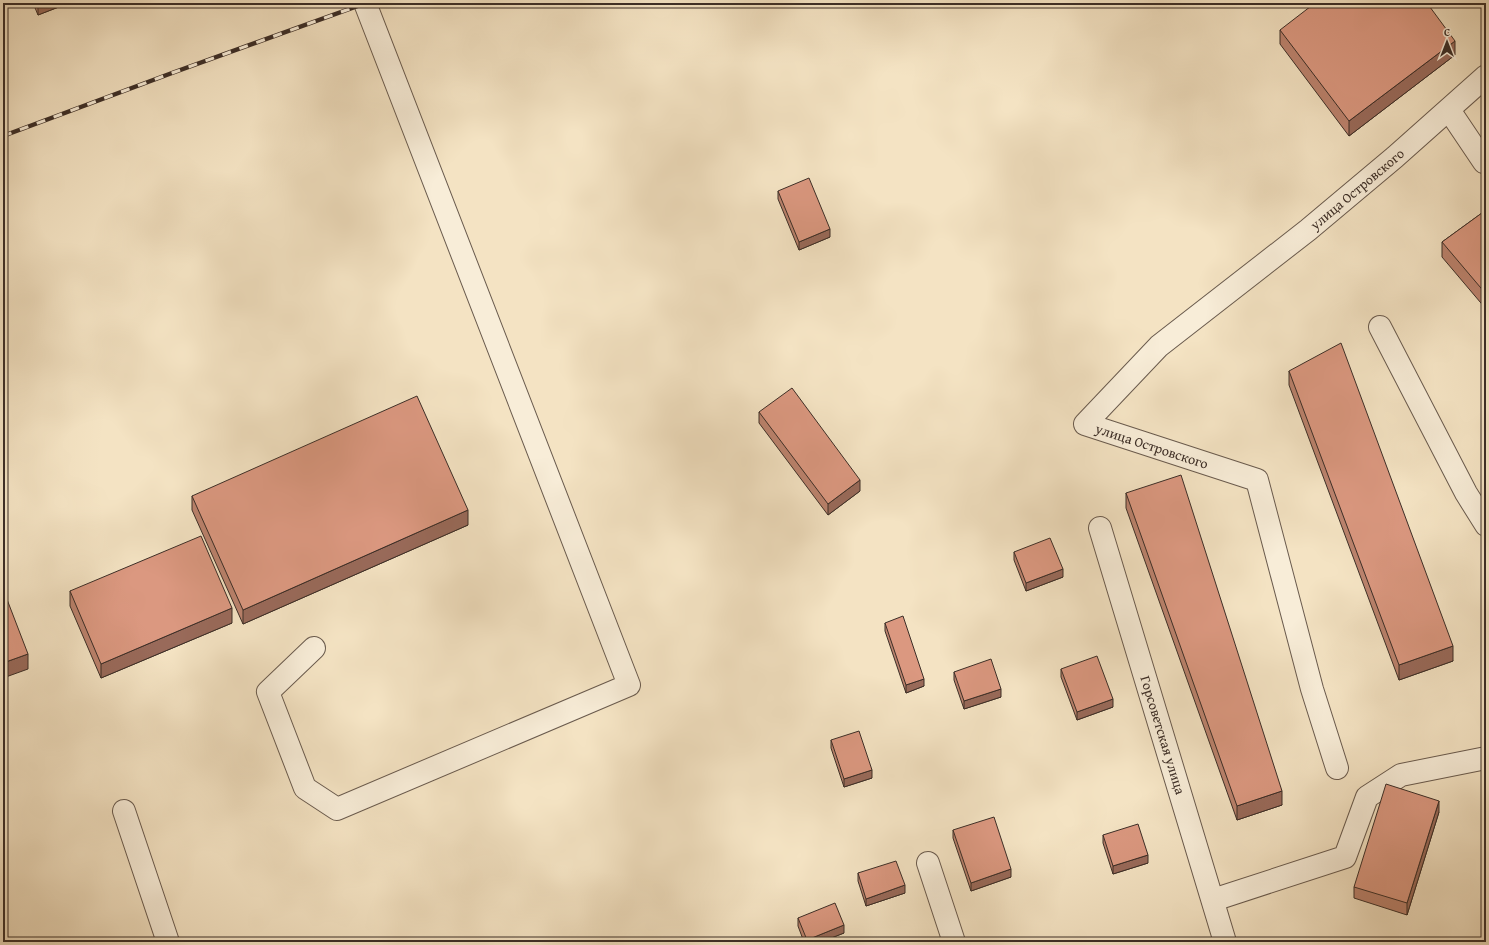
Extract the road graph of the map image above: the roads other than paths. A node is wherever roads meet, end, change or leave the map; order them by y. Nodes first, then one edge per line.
1 (365, 3) edge
2 (1486, 76) edge
3 (1449, 110) junction
4 (1486, 162) edge
5 (1380, 327) dead end
6 (1486, 525) edge
7 (1100, 528) dead end
8 (314, 648) dead end
9 (1486, 758) edge
10 (1337, 768) dead end
11 (124, 811) dead end
12 (928, 863) dead end
13 (1213, 900) junction
14 (168, 942) edge
15 (954, 942) edge
16 (1225, 942) edge

1 - 8 street
2 - 3 street, улица Островского
3 - 4 street
3 - 10 street, улица Островского
5 - 6 street
7 - 13 street, Горсоветская улица
9 - 13 street
11 - 14 street
12 - 15 street
13 - 16 street, Горсоветская улица

